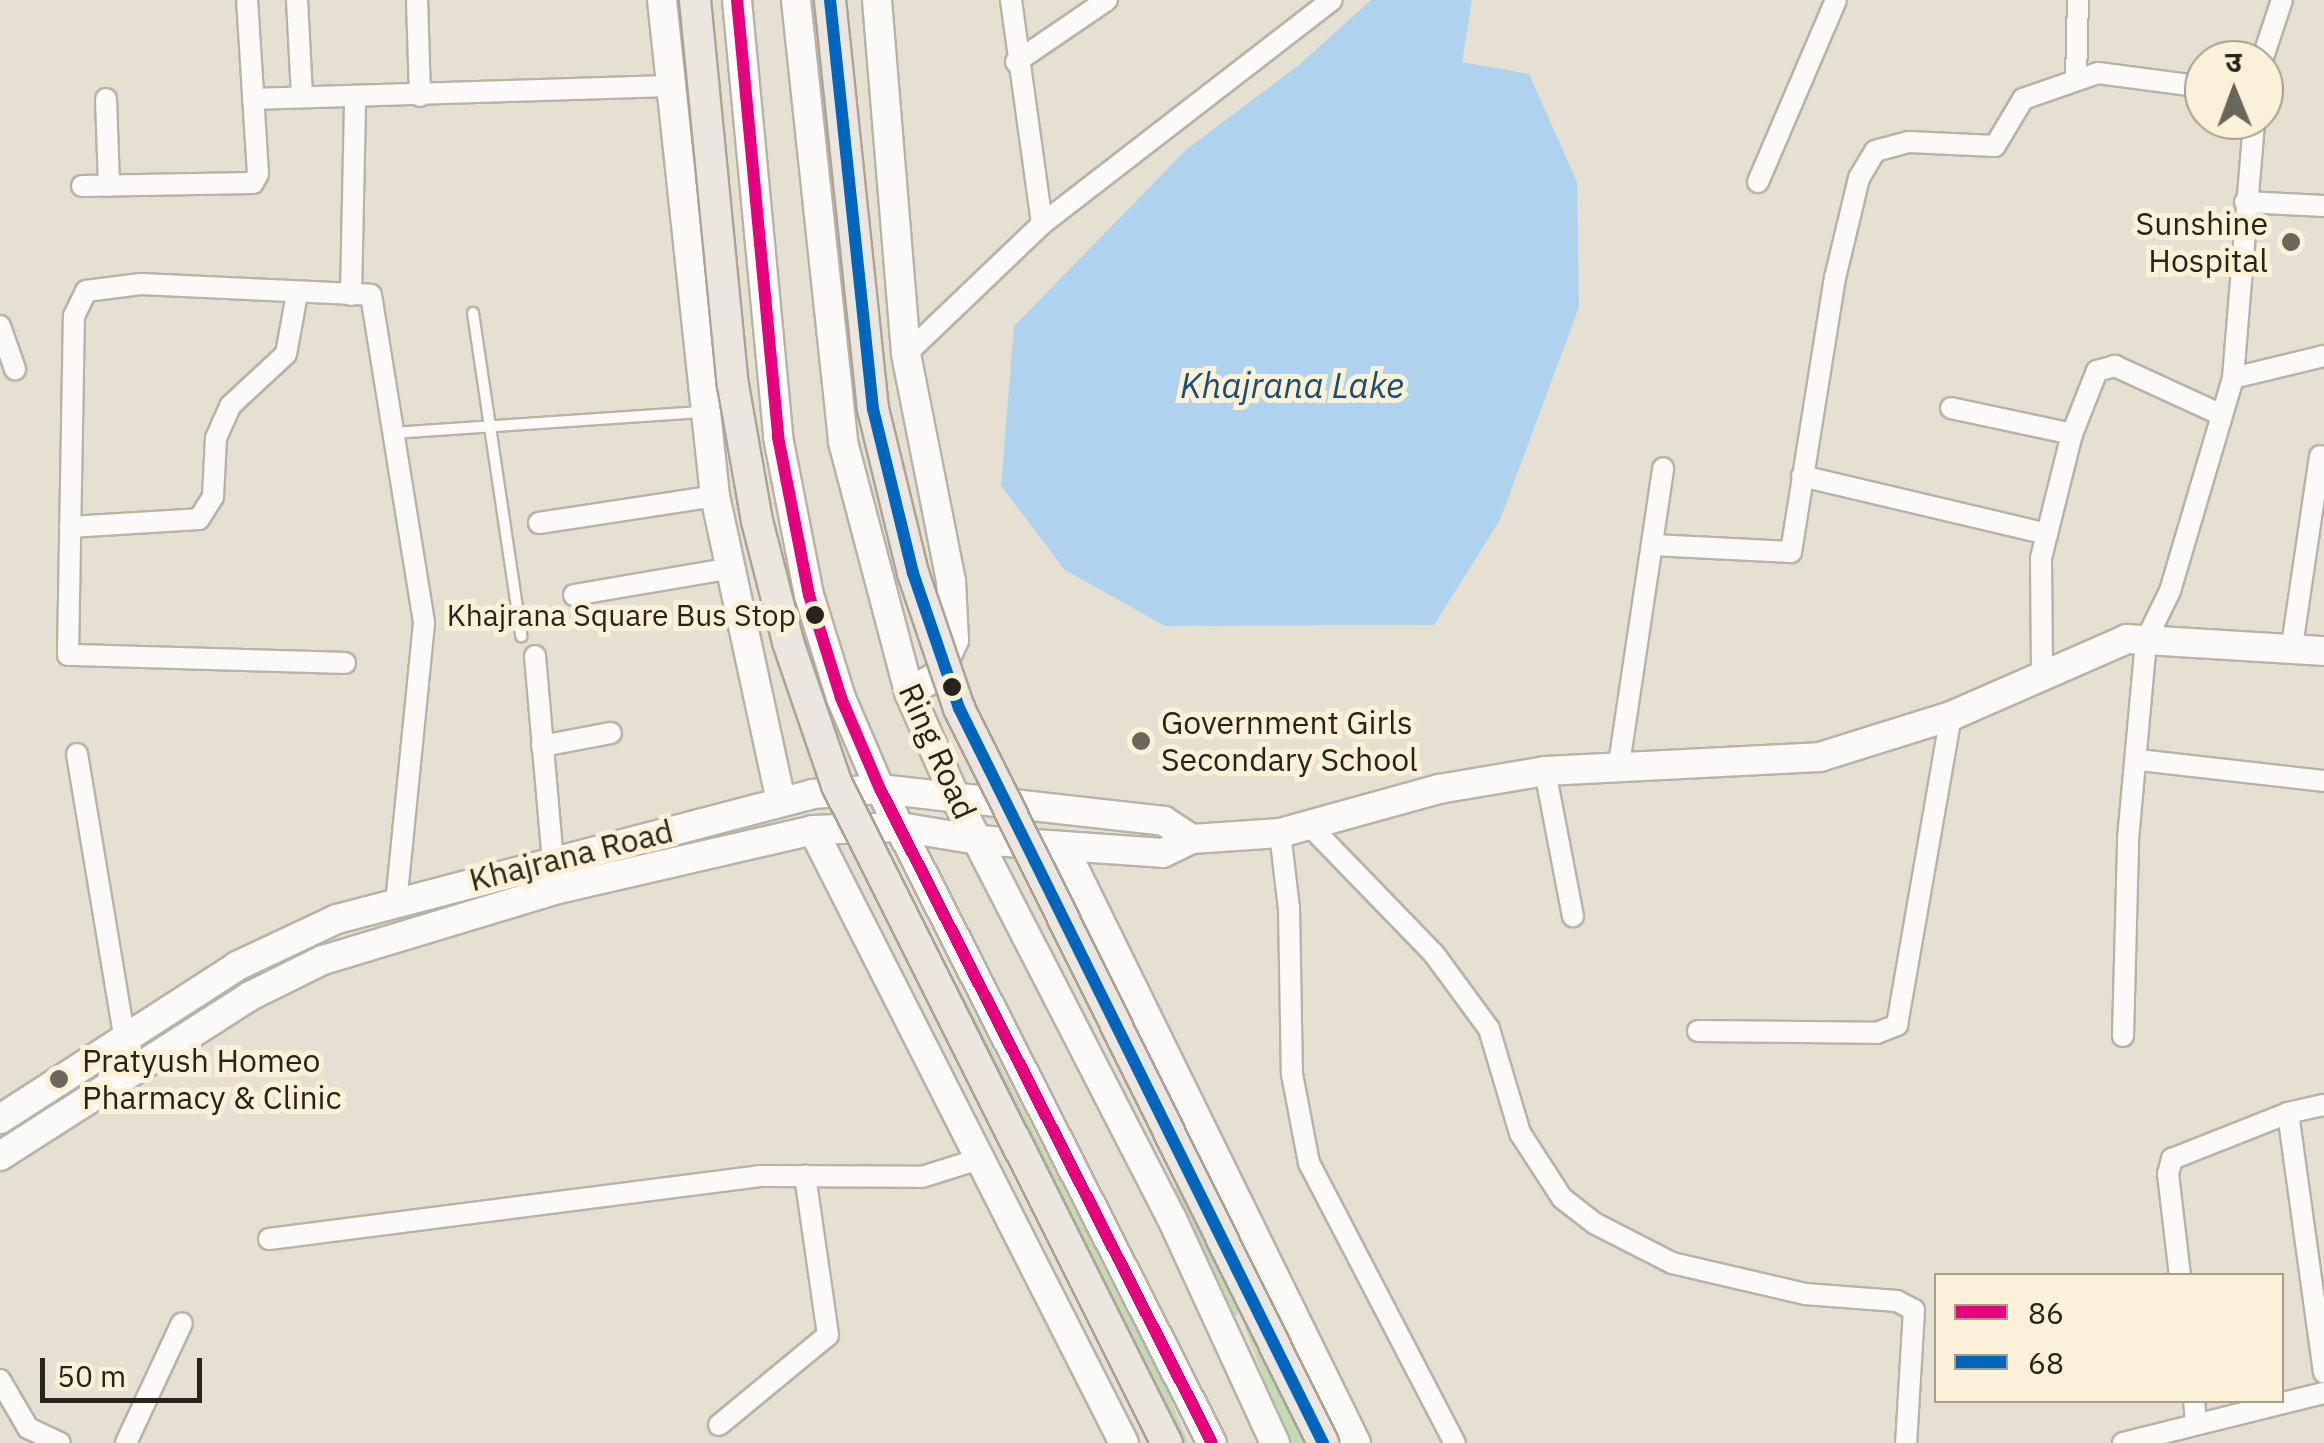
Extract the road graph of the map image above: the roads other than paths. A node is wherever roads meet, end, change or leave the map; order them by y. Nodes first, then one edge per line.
1 (247, 0) edge
2 (297, 0) edge
3 (417, 0) edge
4 (662, 0) edge
5 (696, 0) edge
6 (737, 0) edge
7 (796, 0) edge
8 (830, 0) edge
9 (877, 0) edge
10 (1010, 0) edge
11 (1107, 0) edge
12 (1332, 0) edge
13 (1836, 0) edge
14 (2078, 0) edge
15 (2282, 0) edge
16 (2269, 40) edge
17 (1016, 62) junction
18 (2076, 80) junction
19 (2184, 84) edge
20 (668, 86) junction
21 (355, 96) junction
22 (420, 96) junction
23 (302, 98) junction
24 (106, 99) dead end
25 (253, 99) junction
26 (2252, 140) edge
27 (1758, 182) dead end
28 (82, 186) dead end
29 (110, 186) junction
30 (2245, 202) junction
31 (2324, 206) edge
32 (1042, 224) junction
33 (297, 294) junction
34 (351, 295) junction
35 (473, 313) dead end
36 (0, 326) edge
37 (906, 354) junction
38 (2324, 356) edge
39 (14, 369) dead end
40 (2233, 378) junction
41 (1951, 408) dead end
42 (704, 412) junction
43 (2220, 414) junction
44 (488, 429) junction
45 (394, 433) junction
46 (2072, 434) junction
47 (2320, 456) dead end
48 (1663, 468) dead end
49 (1802, 476) junction
50 (714, 496) junction
51 (539, 523) dead end
52 (70, 526) junction
53 (2046, 534) junction
54 (1653, 545) junction
55 (726, 569) junction
56 (574, 594) dead end
57 (521, 636) dead end
58 (2146, 640) junction
59 (2292, 646) junction
60 (2324, 651) edge
61 (535, 656) dead end
62 (346, 662) dead end
63 (2042, 673) junction
64 (909, 692) junction
65 (1951, 716) junction
66 (611, 733) dead end
67 (542, 746) junction
68 (77, 754) dead end
69 (2140, 760) junction
70 (1619, 764) junction
71 (1545, 771) junction
72 (2324, 781) edge
73 (880, 789) junction
74 (955, 797) junction
75 (781, 801) junction
76 (900, 827) junction
77 (1311, 827) junction
78 (813, 830) junction
79 (1280, 833) junction
80 (1192, 839) junction
81 (978, 840) junction
82 (1063, 846) junction
83 (550, 860) junction
84 (455, 885) junction
85 (558, 889) junction
86 (396, 902) junction
87 (464, 916) junction
88 (1573, 916) dead end
89 (1698, 1031) dead end
90 (2123, 1036) dead end
91 (124, 1041) junction
92 (130, 1071) junction
93 (2324, 1105) edge
94 (2288, 1113) junction
95 (0, 1119) edge
96 (0, 1156) edge
97 (982, 1158) junction
98 (805, 1176) junction
99 (269, 1239) dead end
100 (2317, 1252) edge
101 (2180, 1273) edge
102 (182, 1323) dead end
103 (2324, 1373) edge
104 (0, 1380) edge
105 (2324, 1392) edge
106 (2284, 1402) edge
107 (2194, 1403) edge
108 (2280, 1403) edge
109 (2196, 1424) junction
110 (719, 1425) dead end
111 (24, 1435) edge
112 (2155, 1439) edge
113 (60, 1443) edge
114 (126, 1443) edge
115 (1124, 1443) edge
116 (1167, 1443) edge
117 (1212, 1443) edge
118 (1274, 1443) edge
119 (1323, 1443) edge
120 (1356, 1443) edge
121 (1455, 1443) edge
122 (1906, 1443) edge
123 (2123, 1443) edge

1 - 25 street
2 - 23 street
3 - 22 street
4 - 20 main road
5 - 116 main road, bridge
6 - 73 main road, Ring Road
7 - 64 main road, Ring Road
8 - 119 main road, Ring Road, bridge
9 - 37 main road
10 - 17 street
11 - 17 street
12 - 32 street
13 - 27 street
14 - 18 street
15 - 16 street
17 - 32 street
18 - 19 street
18 - 49 street
20 - 22 street
20 - 42 main road
21 - 22 street
21 - 23 street
21 - 34 street
23 - 25 street
24 - 29 street
25 - 29 street
26 - 30 street
28 - 29 street
30 - 31 street
30 - 40 street
32 - 37 street
33 - 34 street
33 - 52 street
33 - 52 street
34 - 45 street
35 - 44 lane
36 - 39 street
37 - 64 main road
38 - 40 street
40 - 43 street
41 - 46 street
42 - 44 lane
42 - 50 main road
43 - 46 street
43 - 58 street
44 - 45 lane
44 - 57 lane
45 - 86 street
46 - 53 street
47 - 59 street
48 - 54 street
49 - 53 street
49 - 54 street
50 - 51 street
50 - 55 main road
52 - 62 street
53 - 63 street
54 - 70 street
55 - 56 street
55 - 75 main road
58 - 59 main road, Khajrana Road
58 - 63 main road, Khajrana Road
58 - 69 street
59 - 60 main road, Khajrana Road
61 - 67 street
63 - 65 main road, Khajrana Road
64 - 74 main road, Ring Road
65 - 70 main road, Khajrana Road
65 - 89 street
66 - 67 street
67 - 83 street
68 - 91 street
69 - 72 street
69 - 90 street
70 - 71 main road, Khajrana Road
71 - 77 main road, Khajrana Road
71 - 88 street
73 - 74 main road, Khajrana Road
73 - 75 main road, Khajrana Road
73 - 76 main road, Ring Road
74 - 80 main road, Khajrana Road
74 - 81 main road, Ring Road
75 - 83 main road, Khajrana Road
76 - 78 main road, Khajrana Road
76 - 81 main road, Khajrana Road
76 - 117 main road, Ring Road
77 - 79 main road, Khajrana Road
77 - 122 street
78 - 85 main road, Khajrana Road
78 - 97 main road
79 - 80 main road, Khajrana Road
79 - 121 street
80 - 82 main road, Khajrana Road
81 - 82 main road, Khajrana Road
81 - 118 main road, Ring Road
82 - 120 main road
83 - 84 main road, Khajrana Road
83 - 85 street
84 - 86 main road, Khajrana Road
84 - 87 main road
85 - 87 main road, Khajrana Road
86 - 91 main road, Khajrana Road
87 - 92 main road, Khajrana Road
91 - 92 street
91 - 95 main road, Khajrana Road
92 - 96 main road, Khajrana Road
93 - 94 street
94 - 100 street
94 - 101 street
97 - 98 street
97 - 115 main road
98 - 99 street
98 - 110 street
100 - 103 street
102 - 114 street
104 - 111 street
105 - 106 street
107 - 109 street
108 - 109 street
109 - 112 street
111 - 113 street
112 - 123 street

